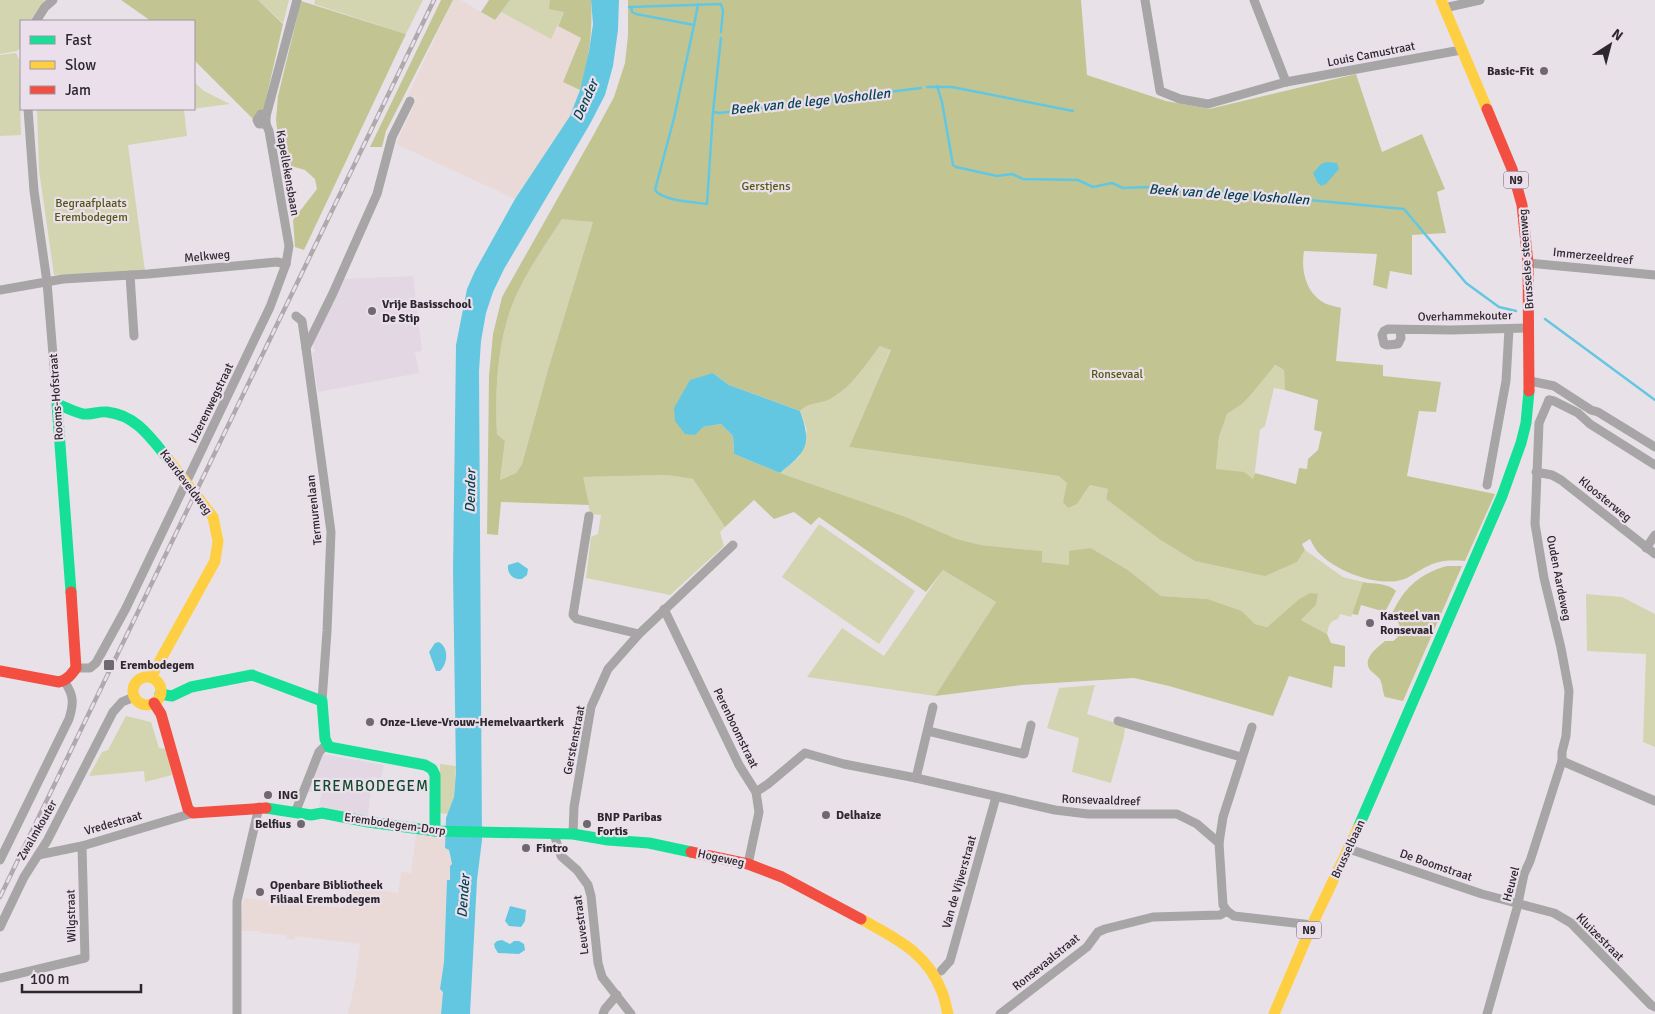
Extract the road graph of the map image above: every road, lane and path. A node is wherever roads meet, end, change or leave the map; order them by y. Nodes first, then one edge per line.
1 (53, 0) edge
2 (297, 0) edge
3 (1145, 0) edge
4 (1254, 0) edge
5 (1480, 0) edge
6 (1442, 4) edge
7 (37, 20) edge
8 (1461, 50) junction
9 (1286, 82) junction
10 (410, 101) dead end
11 (28, 110) edge
12 (1528, 263) junction
13 (286, 264) junction
14 (130, 275) junction
15 (1655, 275) edge
16 (47, 282) junction
17 (0, 290) edge
18 (296, 316) dead end
19 (1529, 328) junction
20 (1509, 329) junction
21 (1400, 330) dead end
22 (134, 336) dead end
23 (306, 348) junction
24 (1530, 381) junction
25 (1545, 384) junction
26 (1549, 400) junction
27 (57, 404) junction
28 (1591, 410) junction
29 (84, 414) junction
30 (1586, 419) junction
31 (59, 434) junction
32 (1521, 443) junction
33 (1655, 447) edge
34 (1537, 449) junction
35 (1655, 465) edge
36 (1536, 472) junction
37 (1486, 485) dead end
38 (590, 516) dead end
39 (1655, 535) edge
40 (733, 545) dead end
41 (1646, 548) junction
42 (1655, 554) edge
43 (664, 609) junction
44 (639, 634) junction
45 (76, 668) junction
46 (1, 670) edge
47 (151, 677) junction
48 (64, 681) junction
49 (1421, 683) joint
50 (134, 697) junction
51 (157, 699) junction
52 (322, 701) junction
53 (933, 707) dead end
54 (1118, 721) dead end
55 (1031, 725) dead end
56 (1252, 727) dead end
57 (928, 730) junction
58 (326, 745) junction
59 (1241, 757) junction
60 (1562, 761) junction
61 (916, 778) junction
62 (756, 792) junction
63 (996, 797) junction
64 (1655, 801) edge
65 (260, 807) junction
66 (193, 813) junction
67 (295, 813) junction
68 (439, 831) junction
69 (490, 832) joint
70 (554, 834) junction
71 (572, 834) junction
72 (1218, 843) junction
73 (82, 846) junction
74 (1349, 848) junction
75 (38, 855) junction
76 (0, 860) edge
77 (748, 864) junction
78 (1517, 903) junction
79 (1227, 911) junction
80 (1312, 925) junction
81 (0, 927) edge
82 (922, 959) junction
83 (941, 971) junction
84 (0, 978) edge
85 (938, 985) junction
86 (617, 994) junction
87 (1655, 1008) edge
88 (237, 1014) edge
89 (603, 1014) edge
90 (631, 1014) edge
91 (948, 1014) edge
92 (1000, 1014) edge
93 (1274, 1014) edge
94 (1488, 1014) edge

1 - 7 street
2 - 13 street, Kapellekensbaan
3 - 9 street, Louis Camustraat
4 - 9 street
5 - 6 street
6 - 8 street, Brusselse steenweg / N9
8 - 9 street, Louis Camustraat
8 - 12 street, Brusselse steenweg / N9
10 - 23 street
11 - 16 street, Rooms-Hofstraat
12 - 15 street, Immerzeeldreef
12 - 19 street, Brusselse steenweg / N9
13 - 14 street, Melkweg
13 - 45 street, IJzerenwegstraat
14 - 16 street, Melkweg
14 - 22 street
16 - 17 street, Melkweg
16 - 27 street, Rooms-Hofstraat
18 - 23 street, Termurenlaan
19 - 20 street, Overhammekouter
19 - 24 street, Brusselse steenweg / N9
20 - 21 street, Overhammekouter
20 - 37 street
23 - 52 street, Termurenlaan
24 - 25 street
24 - 32 street, Brusselse steenweg / N9
25 - 26 street
25 - 28 street
26 - 30 street
26 - 34 street, Ouden Aardeweg
27 - 29 street, Kaardeveldweg
27 - 31 street, Rooms-Hofstraat
28 - 30 street
28 - 33 street
29 - 31 street
29 - 47 street, Kaardeveldweg
30 - 35 street
31 - 45 street, Rooms-Hofstraat
32 - 34 street
32 - 49 street, Brusselse steenweg / N9
34 - 36 street, Ouden Aardeweg
36 - 41 street, Kloosterweg
36 - 60 street, Ouden Aardeweg
38 - 44 street
39 - 41 street
40 - 43 street, Gerstenstraat
41 - 42 street, Kloosterweg
43 - 44 street, Gerstenstraat
43 - 62 street, Perenboomstraat
44 - 71 street, Gerstenstraat
45 - 48 street
46 - 48 street
47 - 50 street
47 - 51 street
48 - 76 street
49 - 74 street, Brusselbaan / N9
50 - 51 street
50 - 75 street, Zwalmkouter
51 - 52 street
51 - 66 street
52 - 58 street
53 - 57 street
54 - 59 street
55 - 57 street
56 - 59 street
57 - 61 street
58 - 67 street
58 - 68 street
59 - 72 street
60 - 64 street
60 - 78 street, Heuvel
61 - 62 street, Ronsevaaldreef
61 - 63 street, Ronsevaaldreef
62 - 77 street, Perenboomstraat
63 - 72 street, Ronsevaaldreef
63 - 83 street, Van de Vijverstraat
65 - 66 street, Erembodegem-Dorp
65 - 67 street, Erembodegem-Dorp
65 - 88 street
66 - 73 street, Vredestraat
67 - 68 street, Erembodegem-Dorp
68 - 69 street, Erembodegem-Dorp
69 - 70 street, Hogeweg
70 - 71 street, Hogeweg
70 - 86 street, Leuvestraat
71 - 77 street, Hogeweg
72 - 79 street
73 - 75 street, Vredestraat
73 - 84 street, Wilgstraat
74 - 78 street, De Boomstraat
74 - 80 street, Brusselbaan / N9
75 - 81 street, Zwalmkouter
77 - 82 street, Hogeweg
78 - 87 street, Kluizestraat
78 - 94 street, Heuvel
79 - 80 street, Ronsevaalstraat
79 - 92 street, Ronsevaalstraat
80 - 93 street, Brusselbaan / N9
82 - 83 street, Hogeweg
82 - 85 street, Hogeweg
83 - 85 street
85 - 91 street, Hogeweg
86 - 89 street
86 - 90 street, Leuvestraat

